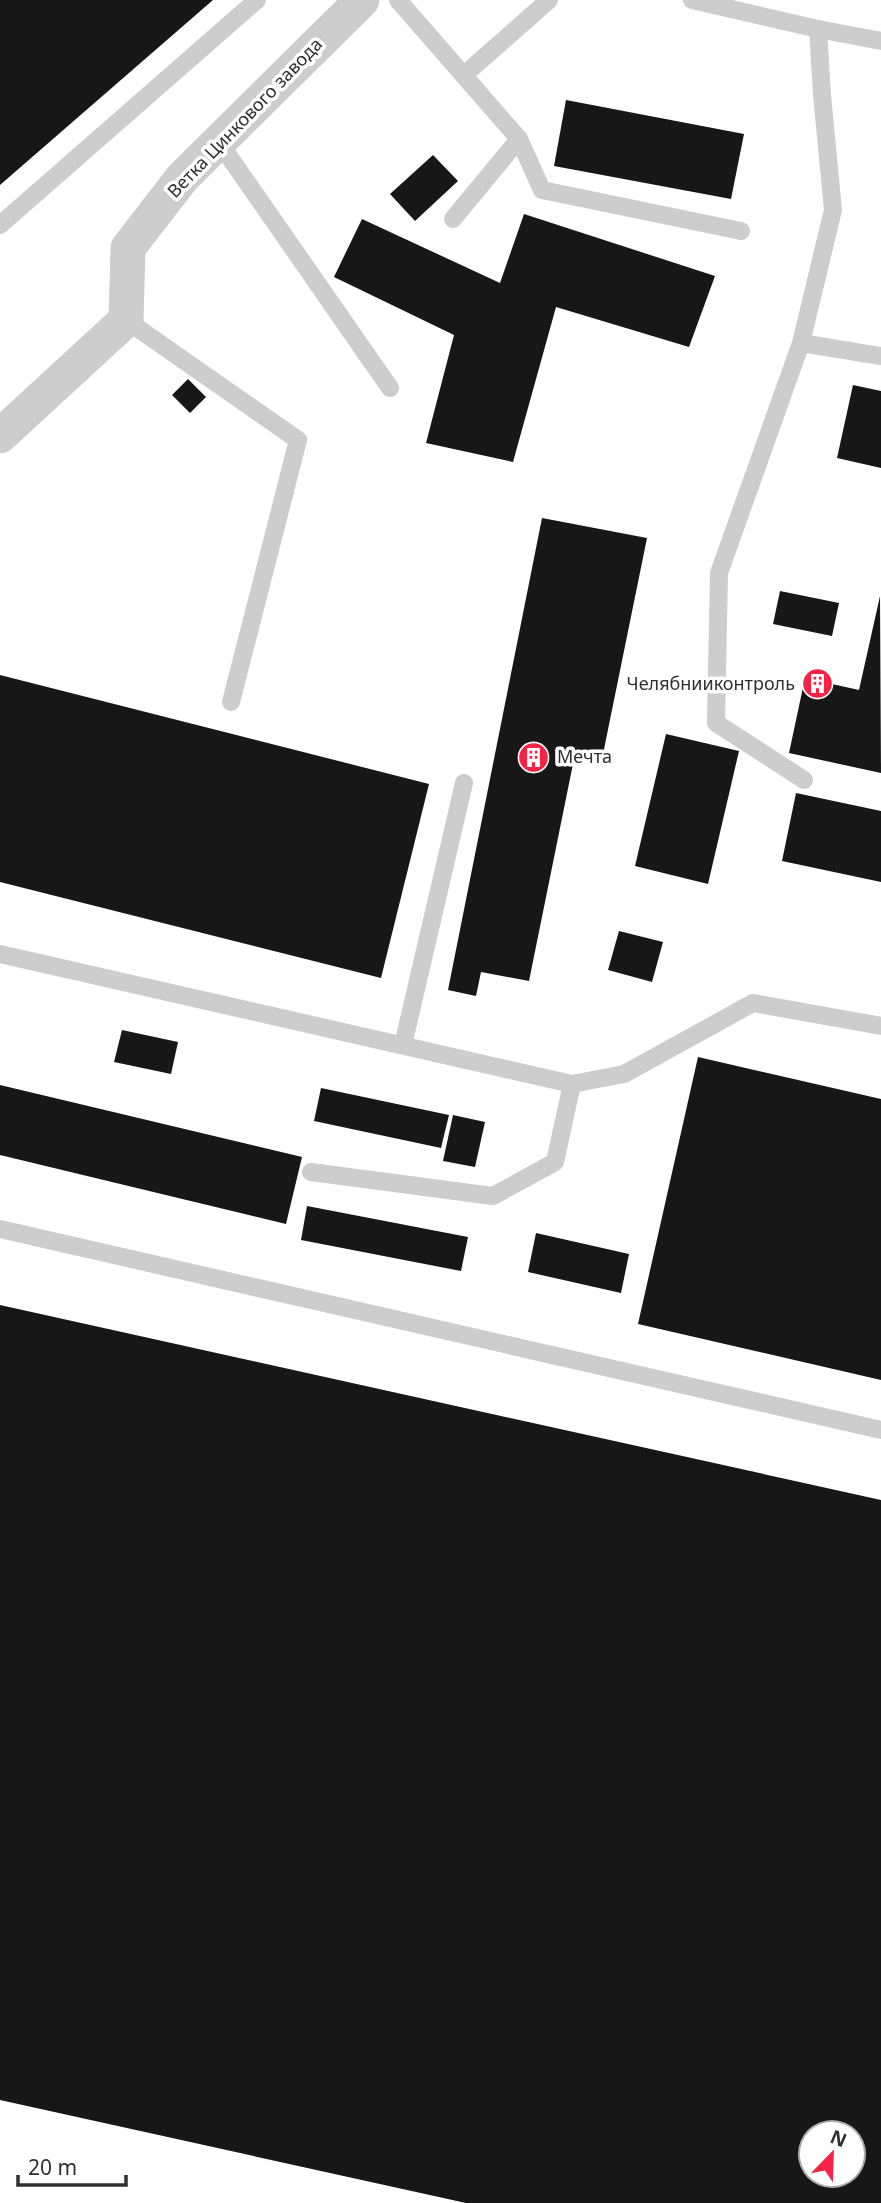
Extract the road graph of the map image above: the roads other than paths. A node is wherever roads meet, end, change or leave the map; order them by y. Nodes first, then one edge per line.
1 (257, 0) edge
2 (362, 0) edge
3 (398, 0) edge
4 (549, 0) edge
5 (692, 0) edge
6 (818, 29) junction
7 (881, 41) edge
8 (464, 75) junction
9 (519, 139) junction
10 (219, 142) junction
11 (453, 219) dead end
12 (0, 225) edge
13 (741, 231) dead end
14 (126, 320) junction
15 (801, 343) junction
16 (881, 356) edge
17 (390, 388) dead end
18 (0, 436) edge
19 (231, 702) dead end
20 (804, 780) dead end
21 (464, 783) dead end
22 (0, 954) edge
23 (881, 1026) edge
24 (403, 1045) junction
25 (572, 1084) junction
26 (311, 1172) dead end
27 (0, 1228) edge
28 (881, 1430) edge

1 - 12 lane
2 - 10 street, Ветка Цинкового завода
3 - 8 lane
4 - 8 lane
5 - 6 lane
6 - 7 lane
6 - 15 lane
8 - 9 lane
9 - 11 lane
9 - 13 lane
10 - 14 street, Ветка Цинкового завода
10 - 17 lane
14 - 18 street
14 - 19 lane
15 - 16 lane
15 - 20 lane
21 - 24 lane
22 - 24 lane
23 - 25 lane
24 - 25 lane
25 - 26 lane
27 - 28 lane

